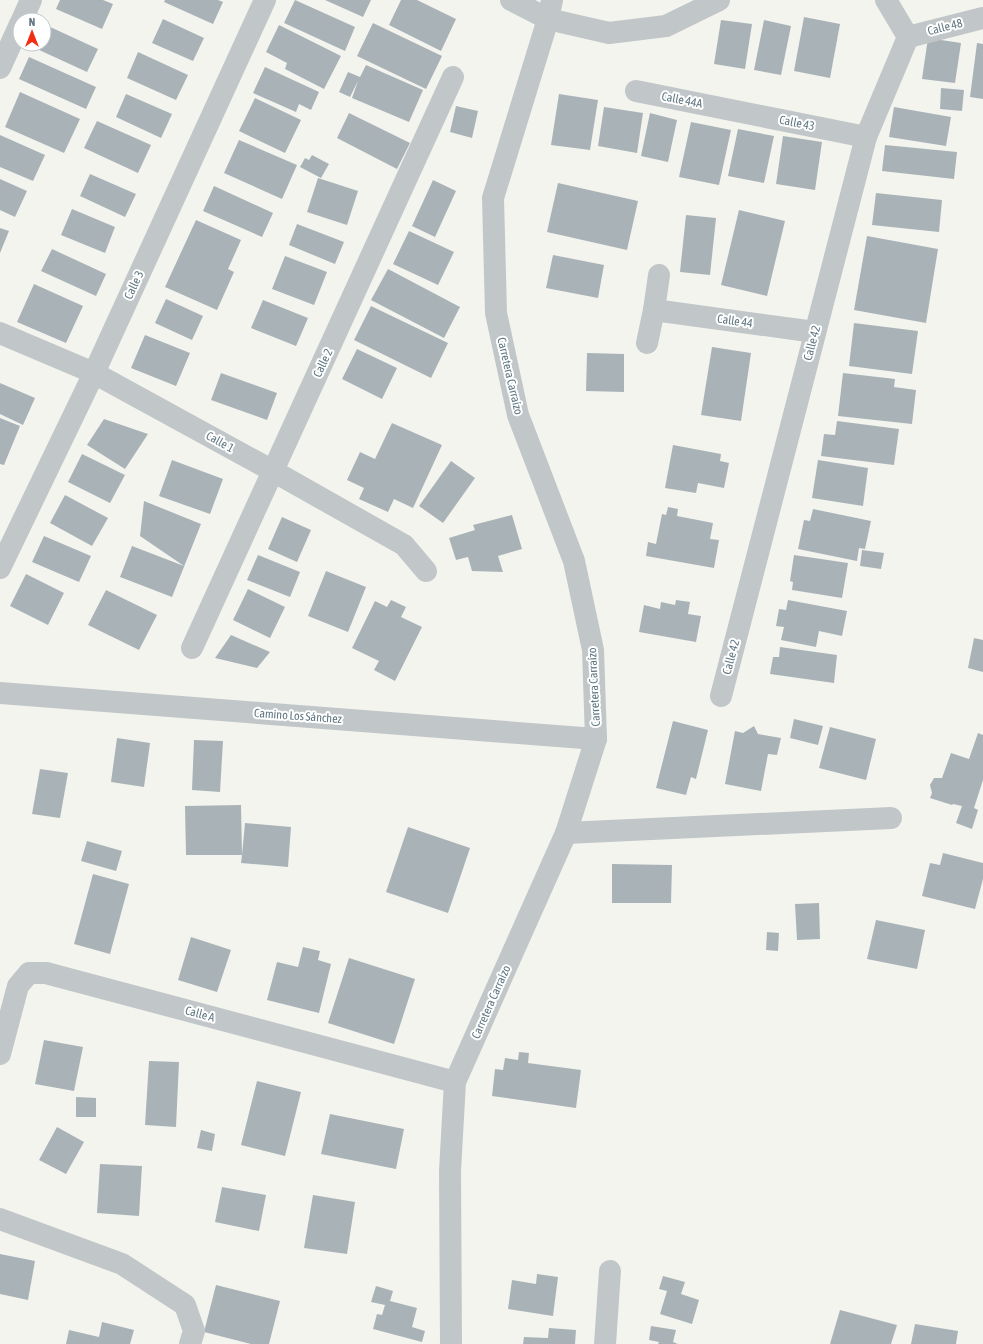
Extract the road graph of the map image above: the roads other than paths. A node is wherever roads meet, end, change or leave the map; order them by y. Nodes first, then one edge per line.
1 (31, 0) edge
2 (265, 0) edge
3 (511, 0) edge
4 (719, 0) edge
5 (886, 0) edge
6 (550, 9) edge
7 (26, 12) edge
8 (983, 18) edge
9 (908, 37) junction
10 (12, 42) edge
11 (0, 68) edge
12 (454, 77) dead end
13 (636, 91) dead end
14 (728, 110) joint
15 (866, 137) junction
16 (659, 275) dead end
17 (654, 310) junction
18 (815, 332) junction
19 (0, 333) edge
20 (647, 343) dead end
21 (94, 373) junction
22 (273, 471) junction
23 (0, 568) edge
24 (426, 571) dead end
25 (192, 648) dead end
26 (0, 693) edge
27 (721, 696) dead end
28 (596, 739) junction
29 (891, 818) dead end
30 (566, 833) junction
31 (0, 1054) edge
32 (455, 1082) junction
33 (0, 1218) edge
34 (610, 1271) dead end
35 (190, 1344) edge
36 (451, 1344) edge
37 (605, 1344) edge

1 - 7 street
2 - 21 street, Calle 3
3 - 6 street
4 - 6 street
5 - 9 street
6 - 28 street, Carretera Carraízo
8 - 9 street, Calle 48
9 - 15 street, Calle 42
10 - 11 street
12 - 22 street, Calle 2
13 - 14 street, Calle 44A
14 - 15 street, Calle 43
15 - 18 street, Calle 42
16 - 17 street
17 - 18 street, Calle 44
17 - 20 street
18 - 27 street, Calle 42
19 - 21 street, Calle 1
21 - 22 street, Calle 1
21 - 23 street, Calle 3
22 - 24 street, Calle 1
22 - 25 street, Calle 2
26 - 28 street, Camino Los Sánchez
28 - 30 street, Carretera Carraízo
29 - 30 street
30 - 32 street, Carretera Carraízo
31 - 32 street, Calle A
32 - 36 street, Carretera Carraízo
33 - 35 street
34 - 37 street

